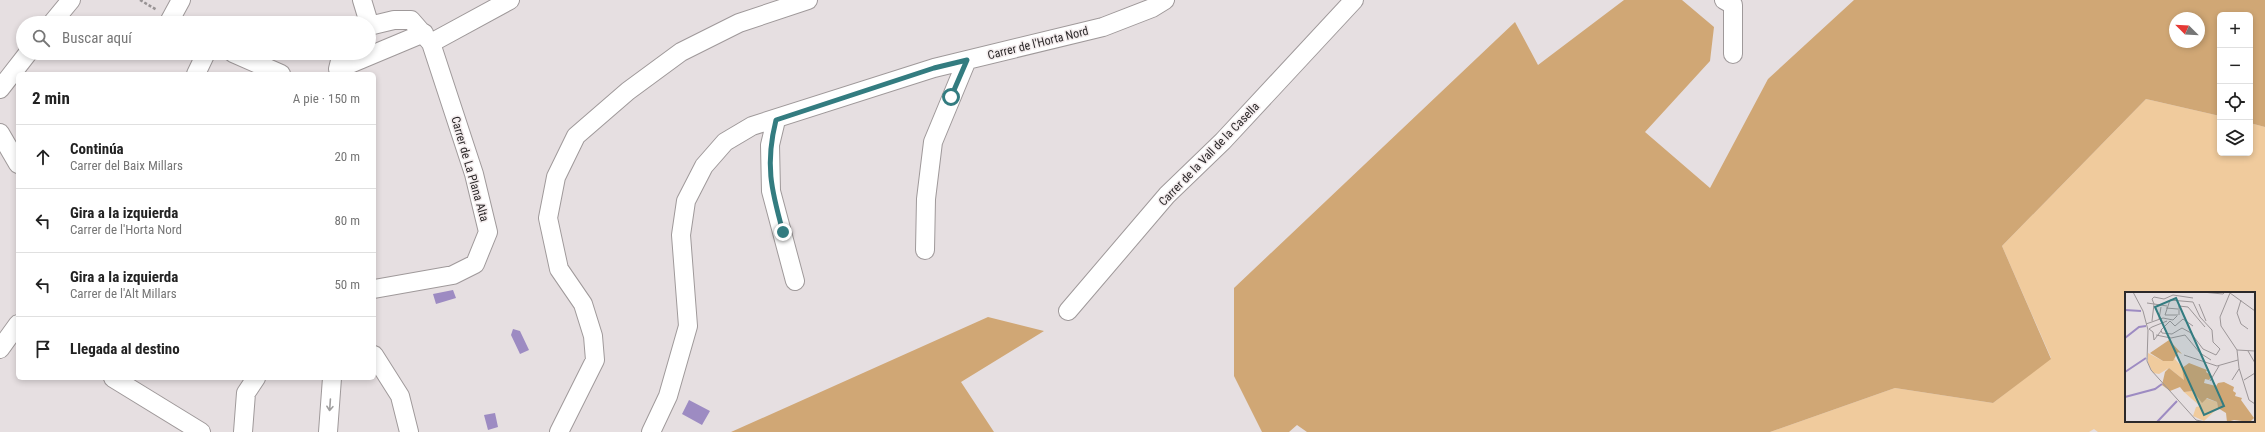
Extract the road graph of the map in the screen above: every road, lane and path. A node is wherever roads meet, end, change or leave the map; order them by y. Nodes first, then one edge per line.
1 (70, 0) edge
2 (140, 0) edge
3 (181, 0) edge
4 (362, 0) edge
5 (510, 0) edge
6 (808, 0) edge
7 (1165, 0) edge
8 (1354, 0) edge
9 (1724, 0) edge
10 (57, 16) edge
11 (163, 16) edge
12 (169, 16) edge
13 (366, 16) edge
14 (376, 24) edge
15 (428, 38) junction
16 (376, 54) edge
17 (1733, 54) dead end
18 (23, 60) edge
19 (203, 60) edge
20 (249, 60) edge
21 (355, 60) edge
22 (967, 60) junction
23 (338, 65) edge
24 (197, 72) edge
25 (276, 72) edge
26 (0, 89) edge
27 (776, 120) junction
28 (0, 133) edge
29 (16, 161) edge
30 (925, 250) dead end
31 (795, 281) dead end
32 (376, 289) edge
33 (1068, 311) dead end
34 (16, 327) edge
35 (0, 349) edge
36 (376, 360) edge
37 (116, 380) edge
38 (253, 380) edge
39 (332, 380) edge
40 (244, 386) edge
41 (200, 432) edge
42 (243, 432) edge
43 (328, 432) edge
44 (409, 432) edge
45 (559, 432) edge
46 (651, 432) edge

1 - 10 street
2 - 11 path
3 - 12 street
4 - 13 street
5 - 15 street
6 - 45 street
7 - 22 street, Carrer de l'Horta Nord
8 - 33 street, Carrer de la Vall de la Casella
9 - 17 street
14 - 15 street
15 - 16 street
15 - 32 street, Carrer de La Plana Alta
18 - 26 street
19 - 24 street
20 - 25 street
21 - 23 street
22 - 27 street, Carrer de l'Horta Nord
22 - 30 street
27 - 31 street
27 - 46 street, Carrer de l'Horta Nord
28 - 29 street
34 - 35 street
36 - 44 street
37 - 41 street
38 - 40 street
39 -> 43 street
40 - 42 street

